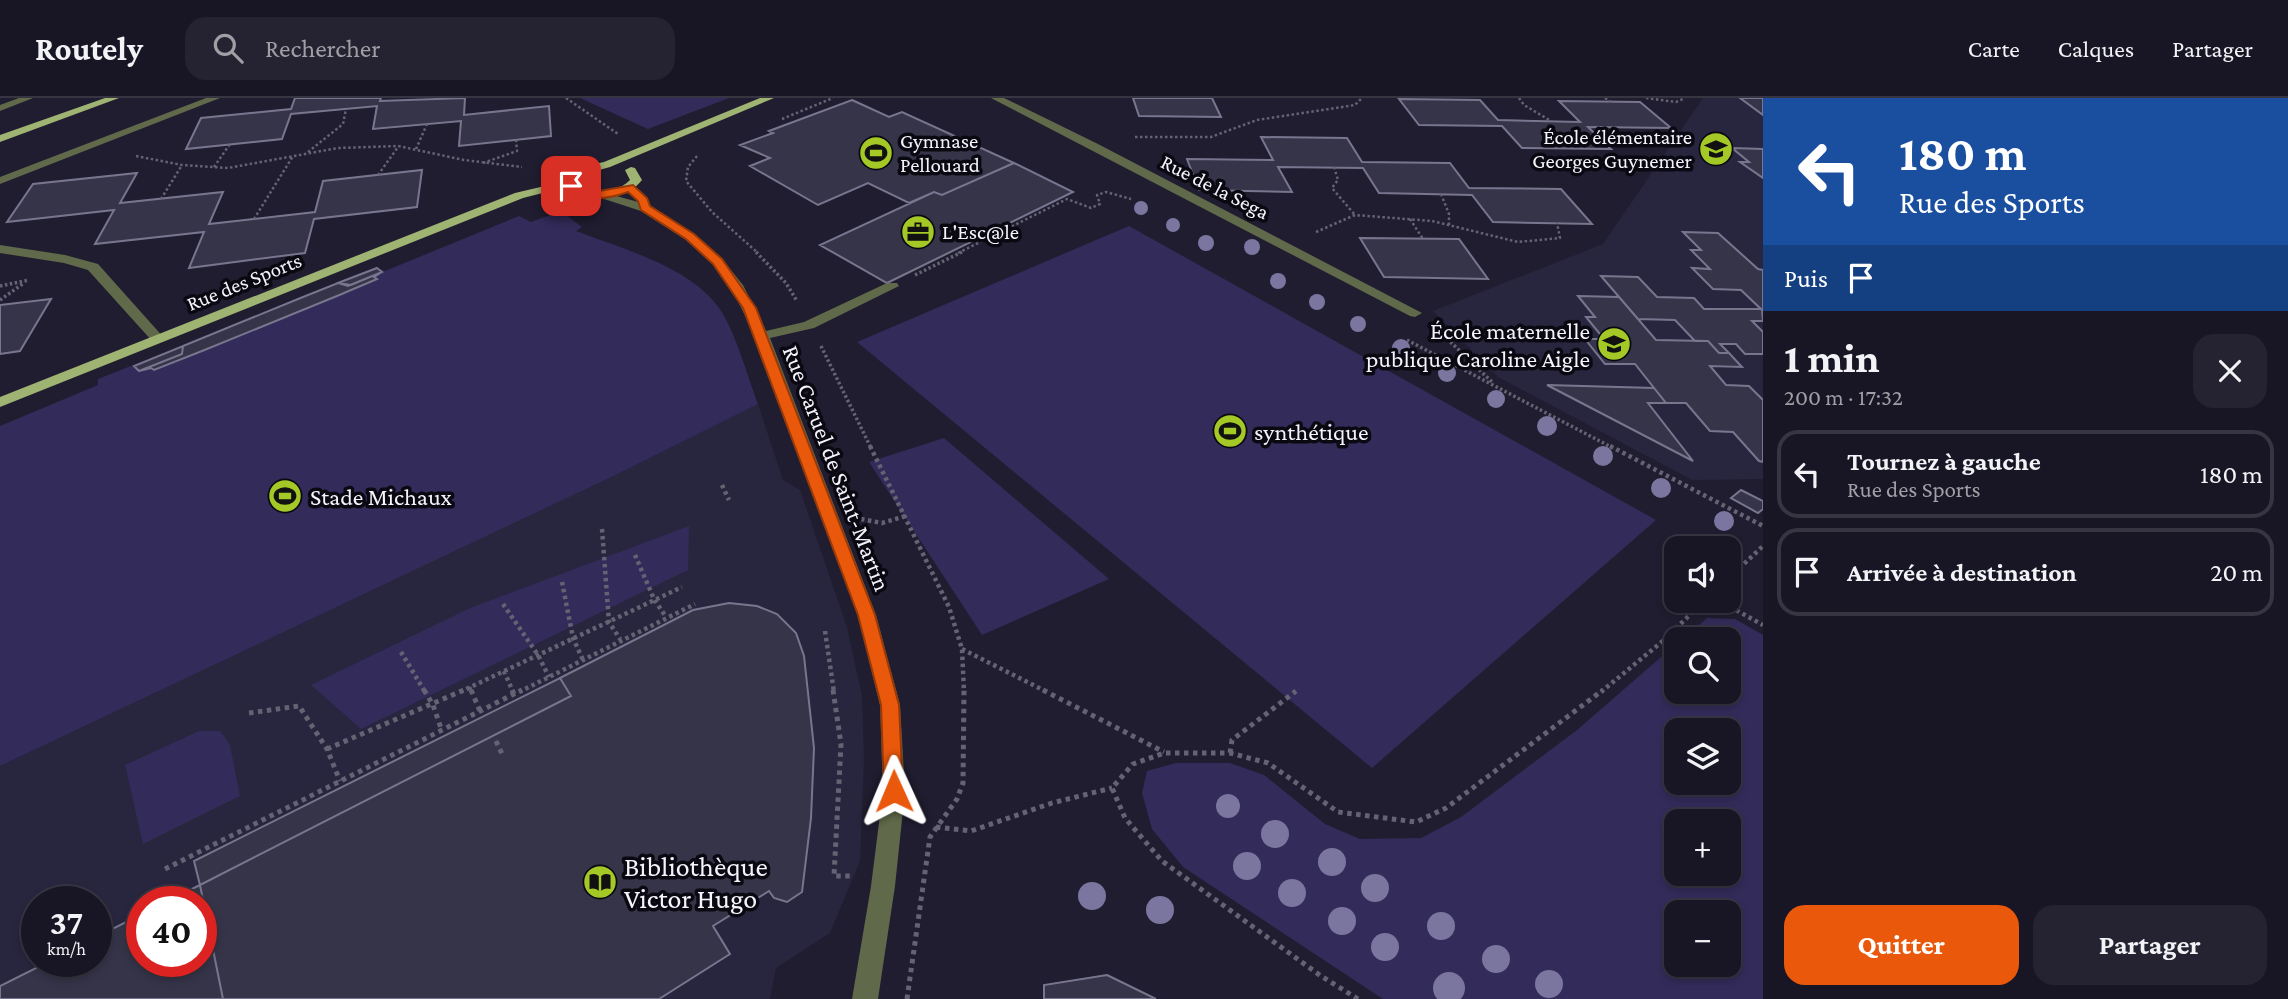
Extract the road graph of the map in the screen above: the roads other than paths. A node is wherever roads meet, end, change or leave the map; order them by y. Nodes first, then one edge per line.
1 (28, 98) edge
2 (85, 98) edge
3 (114, 98) edge
4 (215, 98) edge
5 (769, 98) edge
6 (996, 98) edge
7 (0, 108) edge
8 (0, 129) edge
9 (0, 139) edge
10 (648, 147) junction
11 (606, 165) junction
12 (631, 170) junction
13 (0, 181) edge
14 (570, 183) junction
15 (629, 187) junction
16 (581, 193) junction
17 (602, 195) junction
18 (504, 202) junction
19 (645, 208) junction
20 (0, 249) edge
21 (892, 286) road end
22 (1415, 313) road end
23 (762, 337) junction
24 (158, 339) junction
25 (0, 402) edge
26 (865, 999) edge

1 - 7 street
2 - 8 main road
3 - 9 main road
4 - 13 street
5 - 10 main road, Rue des Sports
6 - 22 street, Rue de la Sega
10 - 11 main road, Rue des Sports
10 - 12 main road
11 - 12 main road
11 - 14 main road, Rue des Sports
12 - 15 main road
14 - 16 main road
14 - 18 main road, Rue des Sports
15 - 17 main road, Rue des Sports
15 - 19 street, Rue Caruel de Saint-Martin
16 - 17 main road, Rue des Sports
16 - 18 main road, Rue des Sports
17 - 19 street, Rue Caruel de Saint-Martin
18 - 24 main road, Rue des Sports
19 - 23 street, Rue Caruel de Saint-Martin
20 - 24 street
21 - 23 street
23 - 26 street, Rue Caruel de Saint-Martin
24 - 25 main road, Rue des Sports

